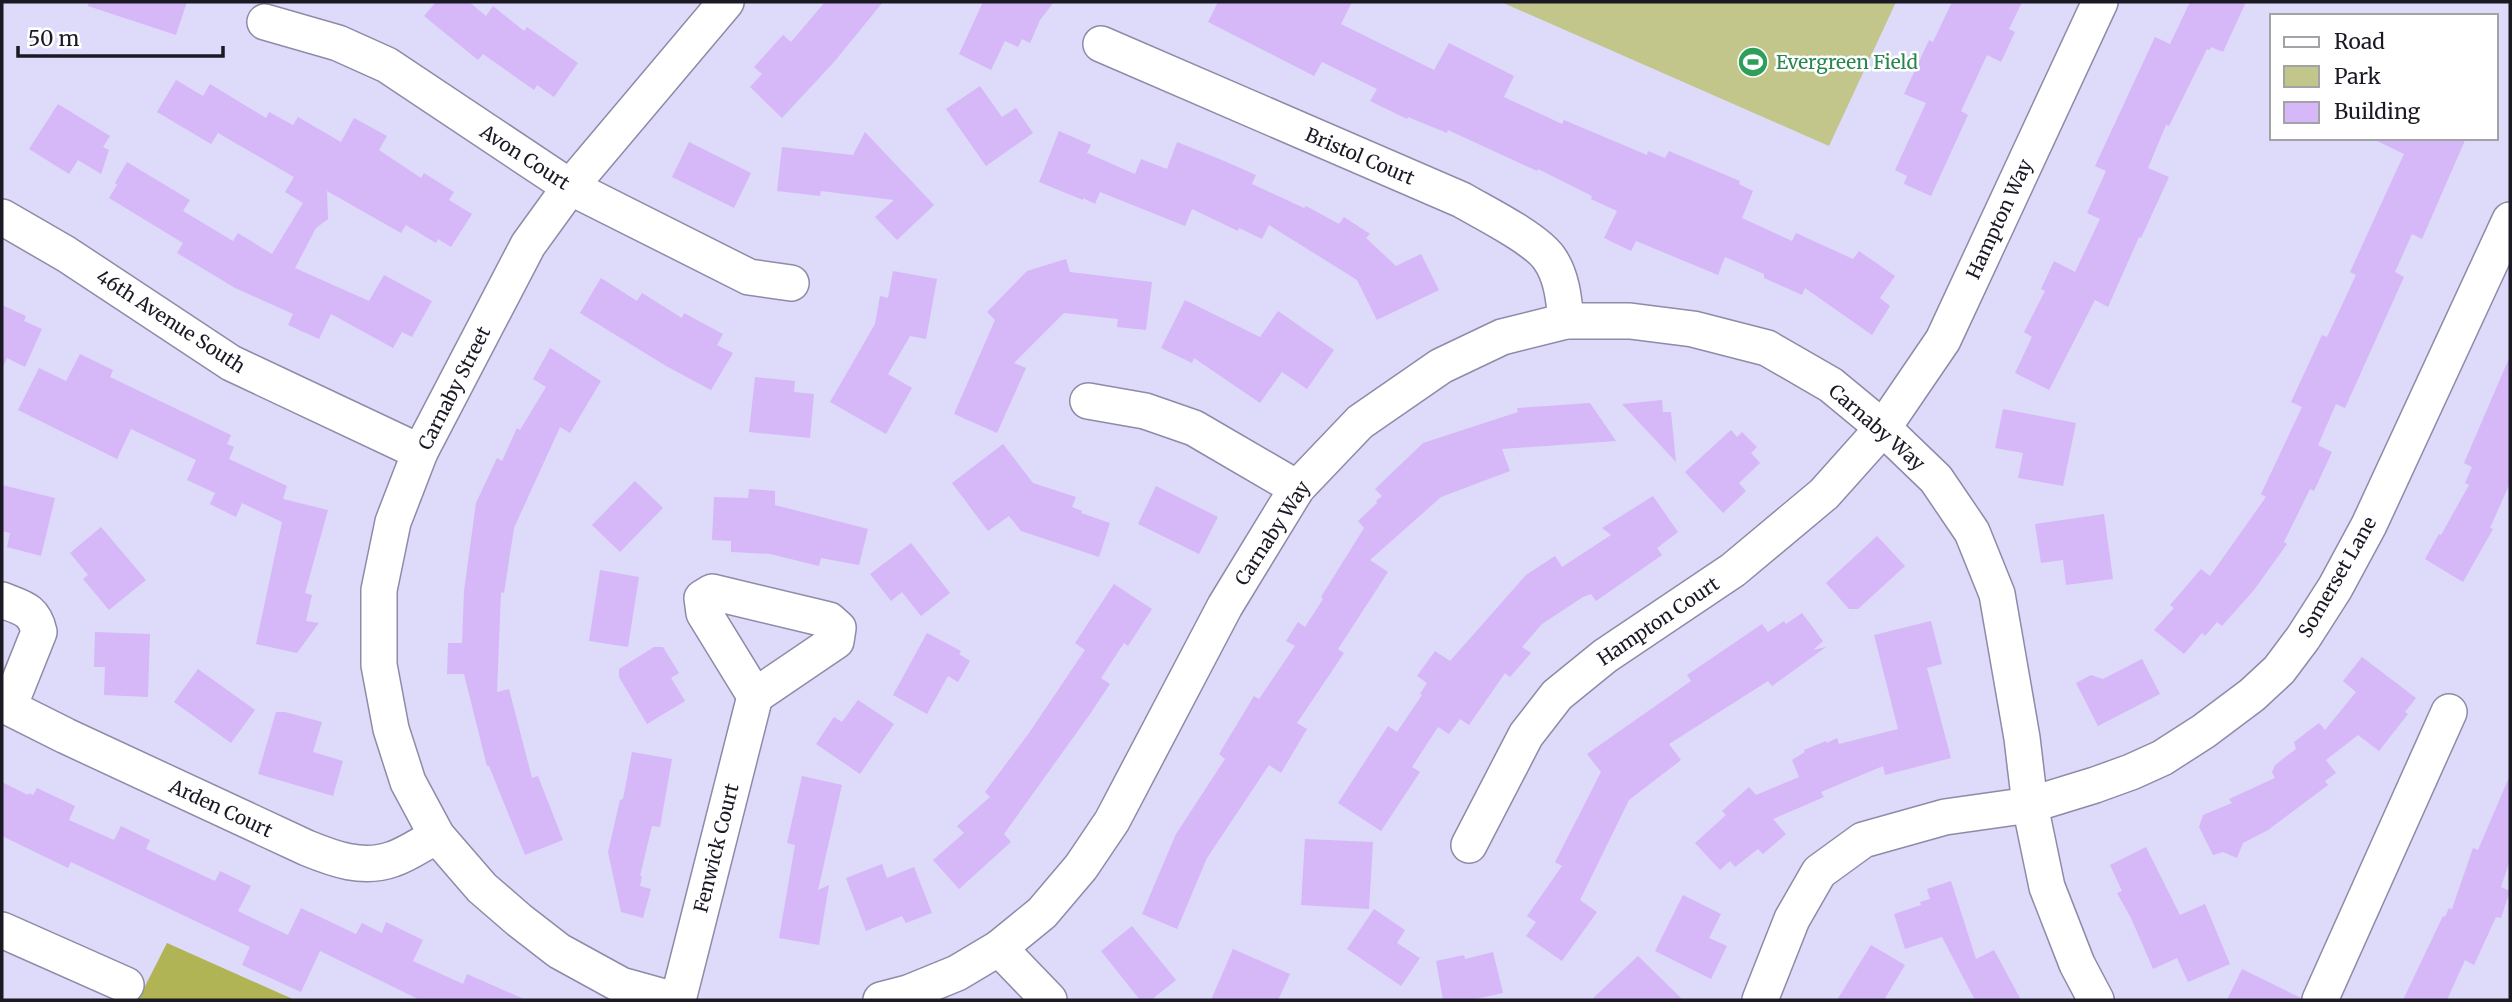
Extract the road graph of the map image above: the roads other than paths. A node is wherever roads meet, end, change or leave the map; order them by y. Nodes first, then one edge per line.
1 (726, 2) edge
2 (2099, 2) edge
3 (265, 22) dead end
4 (1101, 44) dead end
5 (570, 187) junction
6 (2, 217) edge
7 (2510, 220) edge
8 (791, 283) dead end
9 (1566, 321) junction
10 (1088, 401) dead end
11 (1883, 428) junction
12 (420, 452) junction
13 (1297, 488) junction
14 (2, 600) edge
15 (755, 696) dead end
16 (6, 705) edge
17 (2449, 712) dead end
18 (2029, 805) junction
19 (437, 836) junction
20 (1469, 845) dead end
21 (2, 930) edge
22 (999, 948) junction
23 (126, 985) dead end
24 (676, 1000) edge
25 (881, 1000) edge
26 (1049, 1000) edge
27 (1760, 1000) edge
28 (2096, 1000) edge
29 (2320, 1000) edge

1 - 5 street, Carnaby Street
2 - 11 street, Hampton Way
3 - 5 street, Avon Court
4 - 9 street, Bristol Court
5 - 8 street, Avon Court
5 - 12 street, Carnaby Street
6 - 12 street, 46th Avenue South
7 - 18 street, Somerset Lane
9 - 11 street, Carnaby Way
9 - 13 street, Carnaby Way
10 - 13 street
11 - 18 street, Carnaby Way
11 - 20 street, Hampton Court
12 - 19 street, Carnaby Street
13 - 22 street, Carnaby Way
14 - 16 street, Arden Court
15 - 24 street, Fenwick Court
16 - 19 street, Arden Court
17 - 29 street
18 - 27 street, Somerset Lane
18 - 28 street, Carnaby Way
19 - 24 street
21 - 23 street
22 - 25 street, Carnaby Way
22 - 26 street

